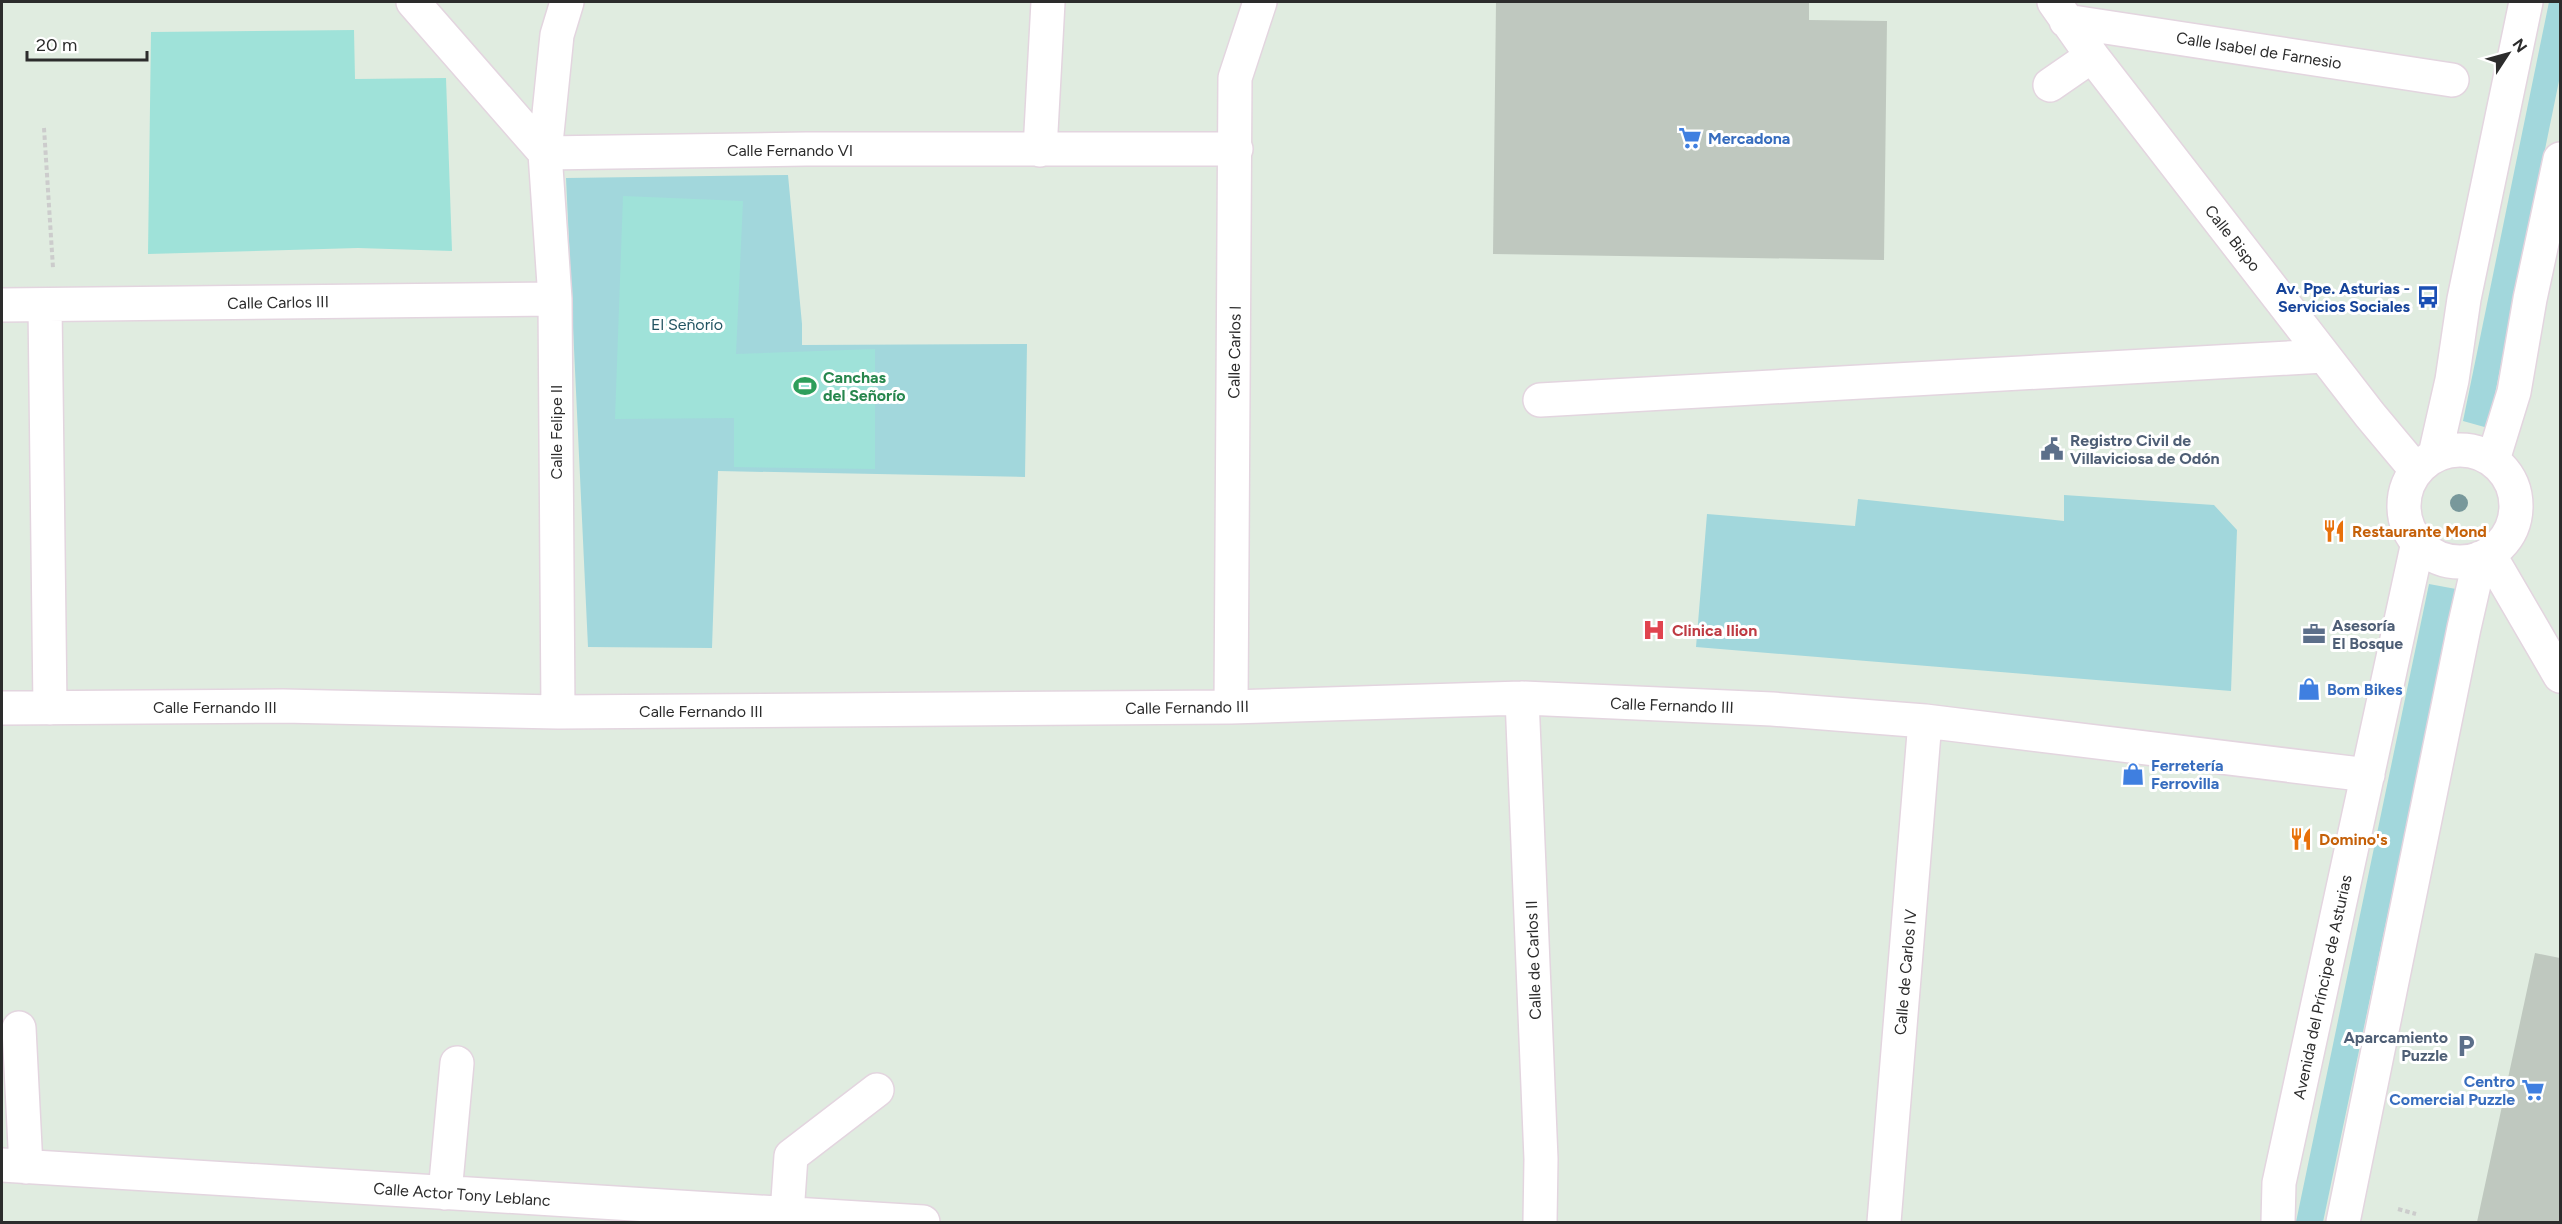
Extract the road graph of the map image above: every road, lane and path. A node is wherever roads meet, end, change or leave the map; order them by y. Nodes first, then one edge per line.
1 (413, 2) edge
2 (567, 2) edge
3 (1048, 2) edge
4 (1260, 2) edge
5 (2526, 2) edge
6 (2060, 11) edge
7 (2092, 56) junction
8 (2452, 80) dead end
9 (2049, 85) dead end
10 (44, 128) dead end
11 (1236, 149) junction
12 (1040, 150) junction
13 (545, 153) junction
14 (2560, 159) edge
15 (555, 299) junction
16 (2, 305) edge
17 (50, 305) junction
18 (2324, 356) junction
19 (1540, 399) dead end
20 (2493, 460) junction
21 (2426, 463) junction
22 (2418, 542) junction
23 (2485, 556) junction
24 (2560, 676) edge
25 (1522, 698) junction
26 (1231, 707) junction
27 (2, 708) edge
28 (50, 708) junction
29 (558, 712) junction
30 (1925, 721) junction
31 (2368, 775) junction
32 (19, 1028) dead end
33 (457, 1063) dead end
34 (877, 1090) dead end
35 (14, 1166) edge
36 (446, 1193) junction
37 (2398, 1209) dead end
38 (787, 1214) junction
39 (2416, 1214) dead end
40 (923, 1222) edge
41 (1540, 1222) edge
42 (1884, 1222) edge
43 (2278, 1222) edge
44 (2343, 1222) edge

1 - 13 street
2 - 13 street, Calle Felipe II
3 - 12 street
4 - 11 street, Calle Carlos I
5 - 21 street
6 - 7 street, Calle Bispo
6 - 8 street, Calle Isabel de Farnesio
7 - 9 street
7 - 18 street, Calle Bispo
10 - 17 path
11 - 12 street, Calle Fernando VI
11 - 26 street, Calle Carlos I
12 - 13 street, Calle Fernando VI
13 - 15 street, Calle Felipe II
14 - 20 street
15 - 17 street, Calle Carlos III
15 - 29 street, Calle Felipe II
16 - 17 street, Calle Carlos III
17 - 28 street
18 - 19 street
18 - 21 street, Calle Bispo
20 - 21 street
20 - 23 street
21 - 22 street
22 - 23 street
22 - 31 street, Avenida del Príncipe de Asturias
23 - 24 street
23 - 44 street
25 - 26 street, Calle Fernando III
25 - 30 street, Calle Fernando III
25 - 41 street, Calle de Carlos II
26 - 29 street, Calle Fernando III
27 - 28 street, Calle Fernando III
28 - 29 street, Calle Fernando III
30 - 31 street, Calle Fernando III
30 - 42 street, Calle de Carlos IV
31 - 43 street, Avenida del Príncipe de Asturias
32 - 35 street
33 - 36 street
34 - 38 street
35 - 36 street, Calle Actor Tony Leblanc
36 - 38 street, Calle Actor Tony Leblanc
37 - 39 path
38 - 40 street, Calle Actor Tony Leblanc

